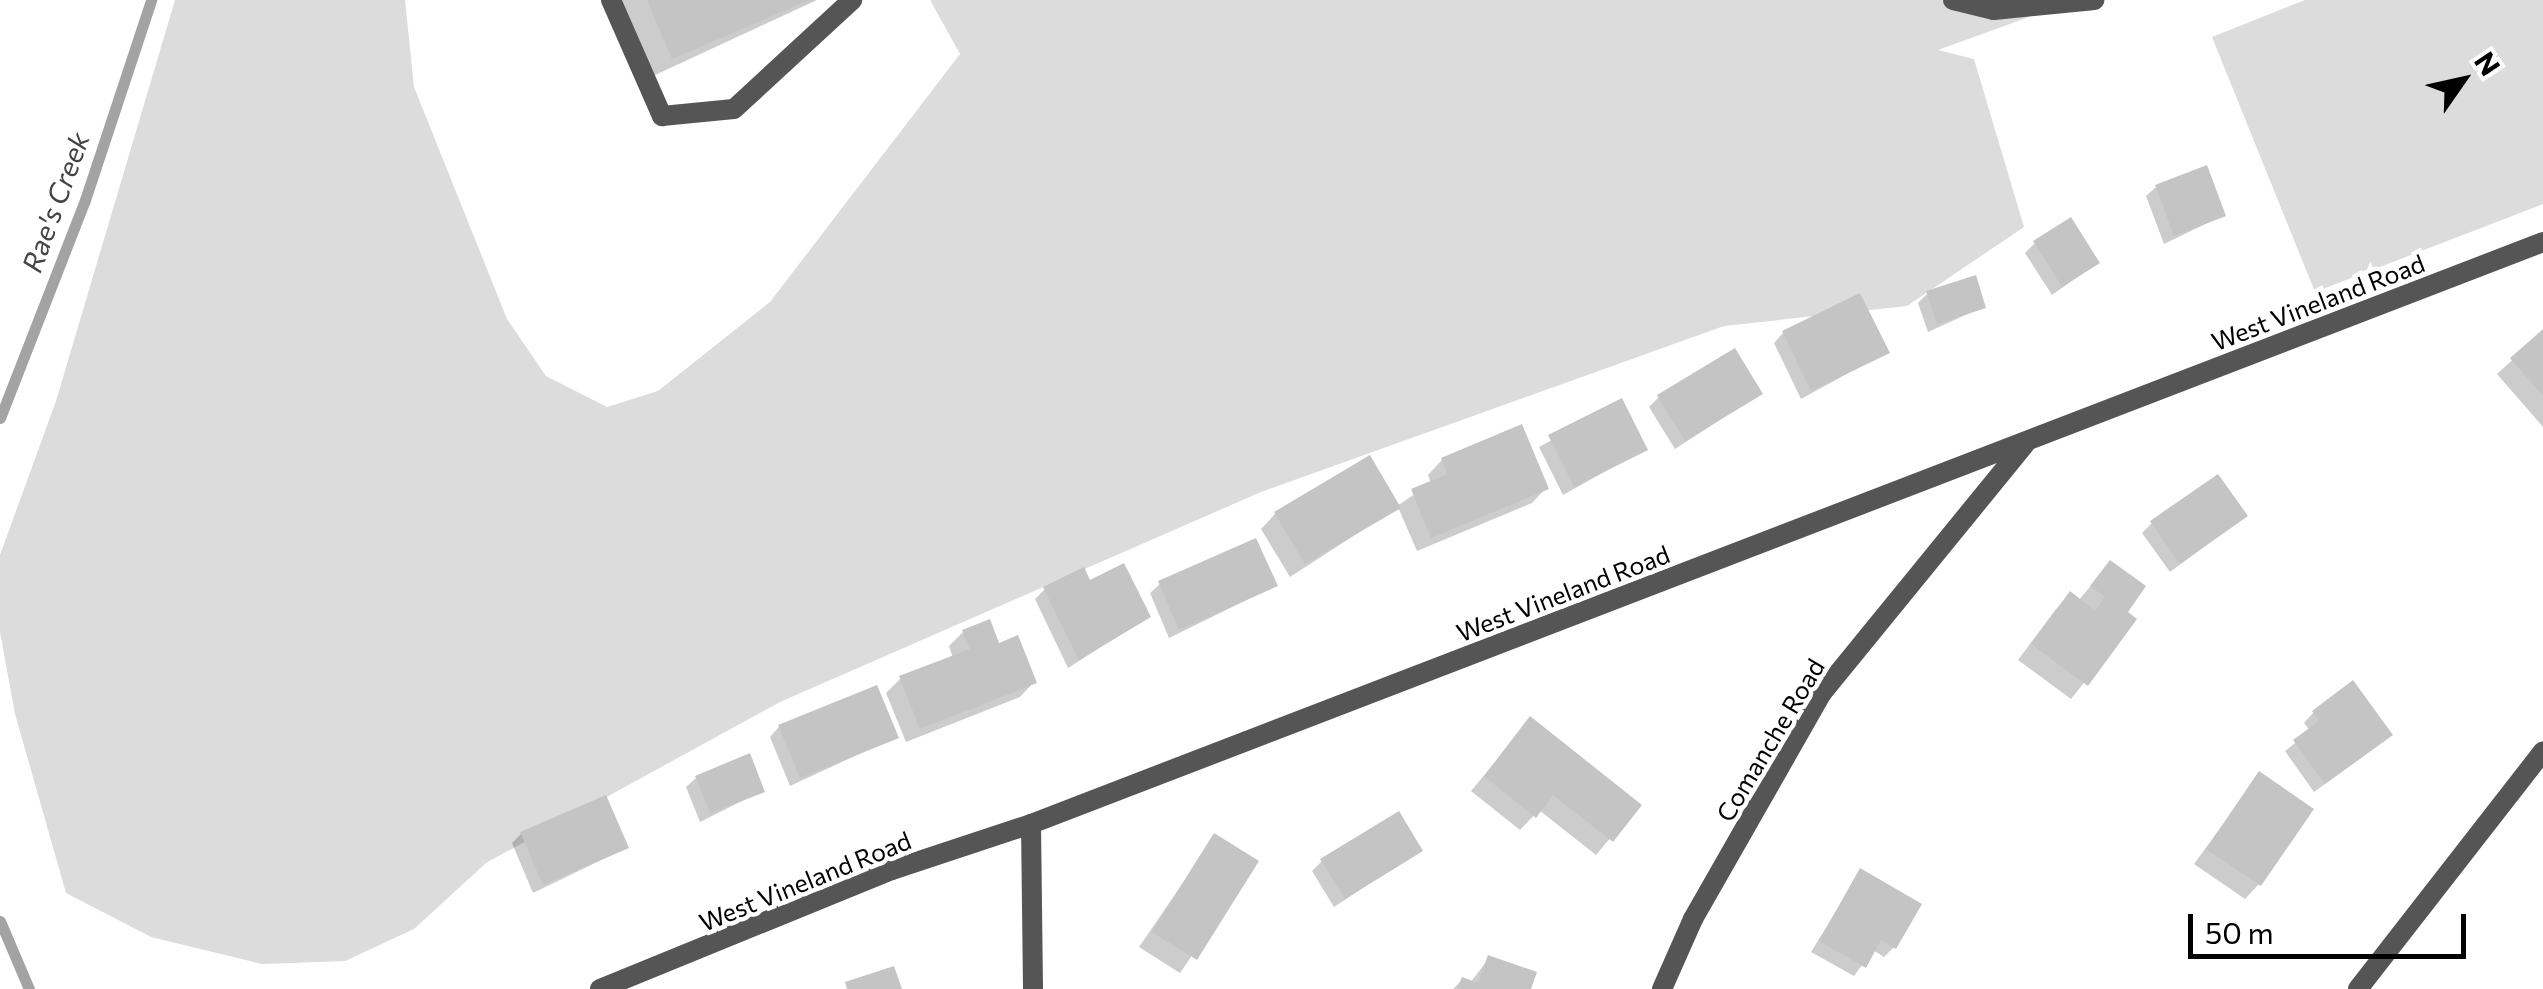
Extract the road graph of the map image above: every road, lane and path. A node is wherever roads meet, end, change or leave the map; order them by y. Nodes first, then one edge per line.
1 (611, 0) edge
2 (852, 0) edge
3 (1953, 0) edge
4 (2095, 0) edge
5 (2543, 242) edge
6 (2026, 442) junction
7 (2543, 752) edge
8 (1031, 824) junction
9 (600, 989) edge
10 (1033, 989) edge
11 (1662, 989) edge
12 (2358, 989) edge

1 - 2 street
3 - 4 street
5 - 6 street, West Vineland Road
6 - 8 street, West Vineland Road
6 - 11 street, Comanche Road
7 - 12 street
8 - 9 street, West Vineland Road
8 - 10 street

